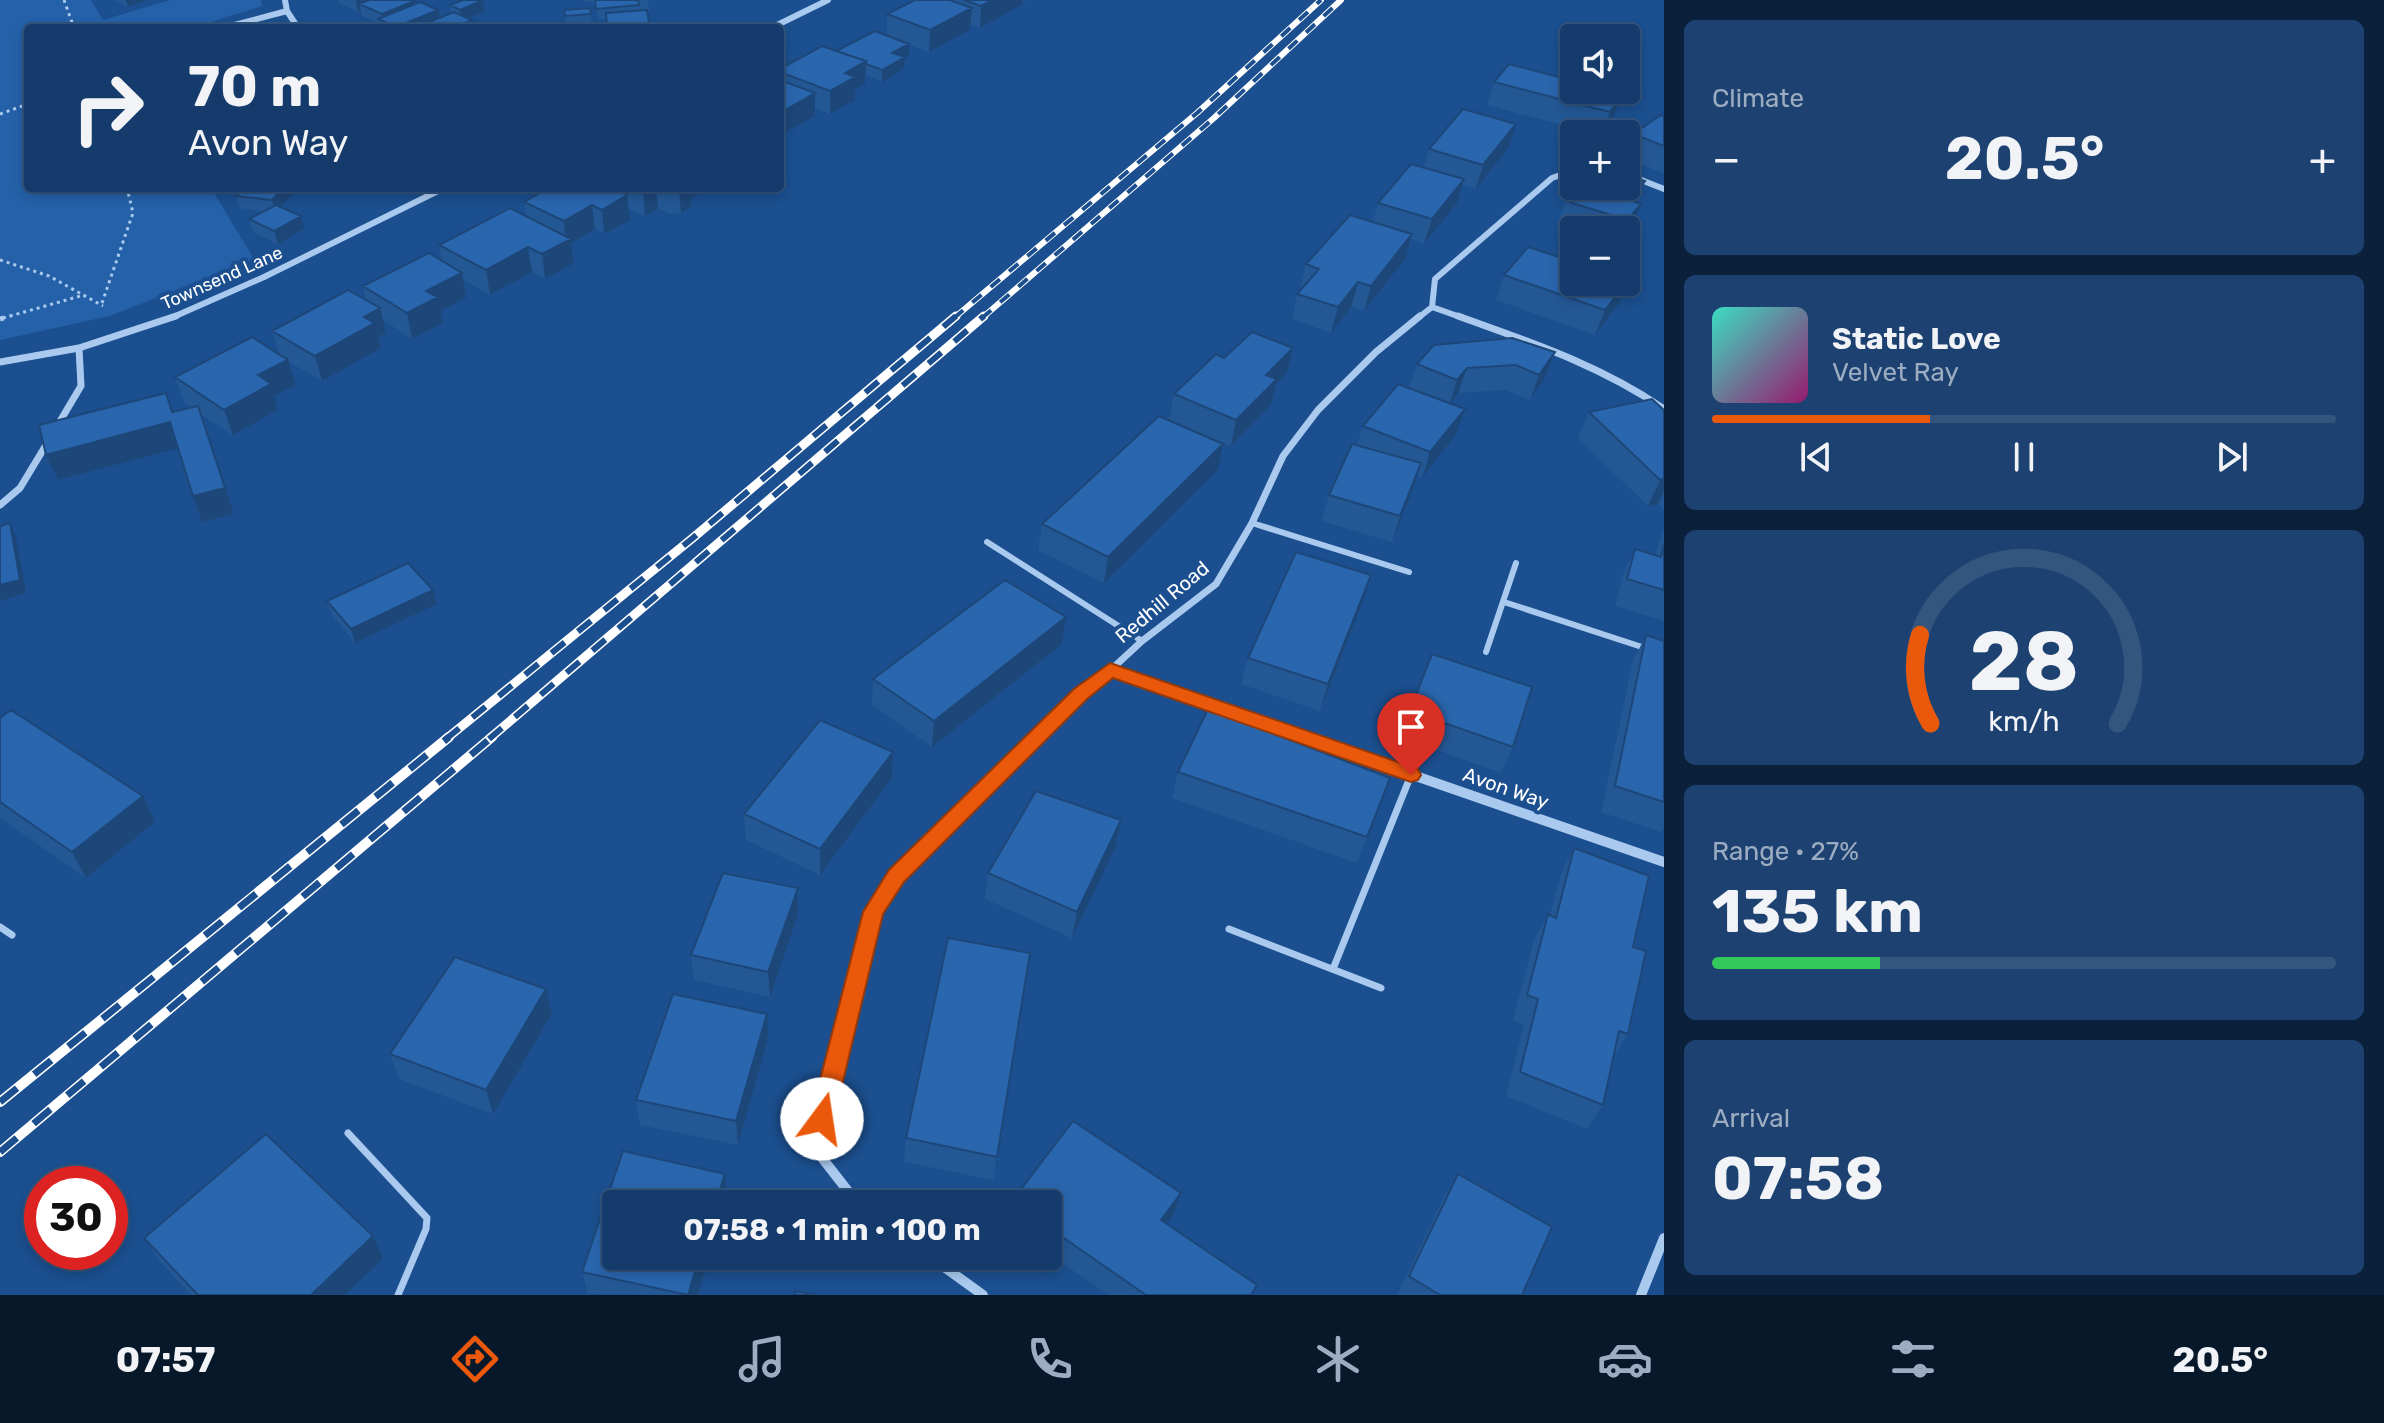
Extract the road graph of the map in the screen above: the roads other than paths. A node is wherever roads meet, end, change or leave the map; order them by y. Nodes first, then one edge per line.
1 (285, 0) edge
2 (828, 0) edge
3 (287, 11) junction
4 (238, 24) edge
5 (295, 24) edge
6 (779, 24) edge
7 (1560, 175) edge
8 (1640, 180) edge
9 (1664, 189) edge
10 (436, 192) edge
11 (1432, 307) junction
12 (79, 348) junction
13 (0, 362) edge
14 (1664, 409) edge
15 (0, 505) edge
16 (1252, 523) junction
17 (987, 542) dead end
18 (1516, 563) dead end
19 (1409, 572) dead end
20 (1504, 602) junction
21 (1142, 641) junction
22 (1649, 649) edge
23 (1486, 652) dead end
24 (1110, 670) junction
25 (1411, 775) junction
26 (1664, 862) edge
27 (0, 927) edge
28 (1229, 929) dead end
29 (12, 935) dead end
30 (1333, 969) junction
31 (1381, 988) dead end
32 (348, 1133) dead end
33 (847, 1190) edge
34 (1664, 1238) edge
35 (948, 1270) edge
36 (398, 1295) edge
37 (983, 1295) edge
38 (1641, 1295) edge

1 - 3 street
2 - 6 street
3 - 4 street
3 - 5 street
7 - 11 street
8 - 9 street
10 - 12 street, Townsend Lane
11 - 14 street
11 - 16 street, Redhill Road
12 - 13 street, Townsend Lane
12 - 15 street
16 - 19 lane
16 - 21 street, Redhill Road
17 - 21 lane
18 - 20 lane
20 - 22 lane
20 - 23 lane
21 - 24 street, Redhill Road
24 - 25 street, Avon Way
24 - 33 street, Redhill Road
25 - 26 street, Avon Way
25 - 30 lane
27 - 29 lane
28 - 30 lane
30 - 31 lane
32 - 36 lane
34 - 38 street
35 - 37 street

